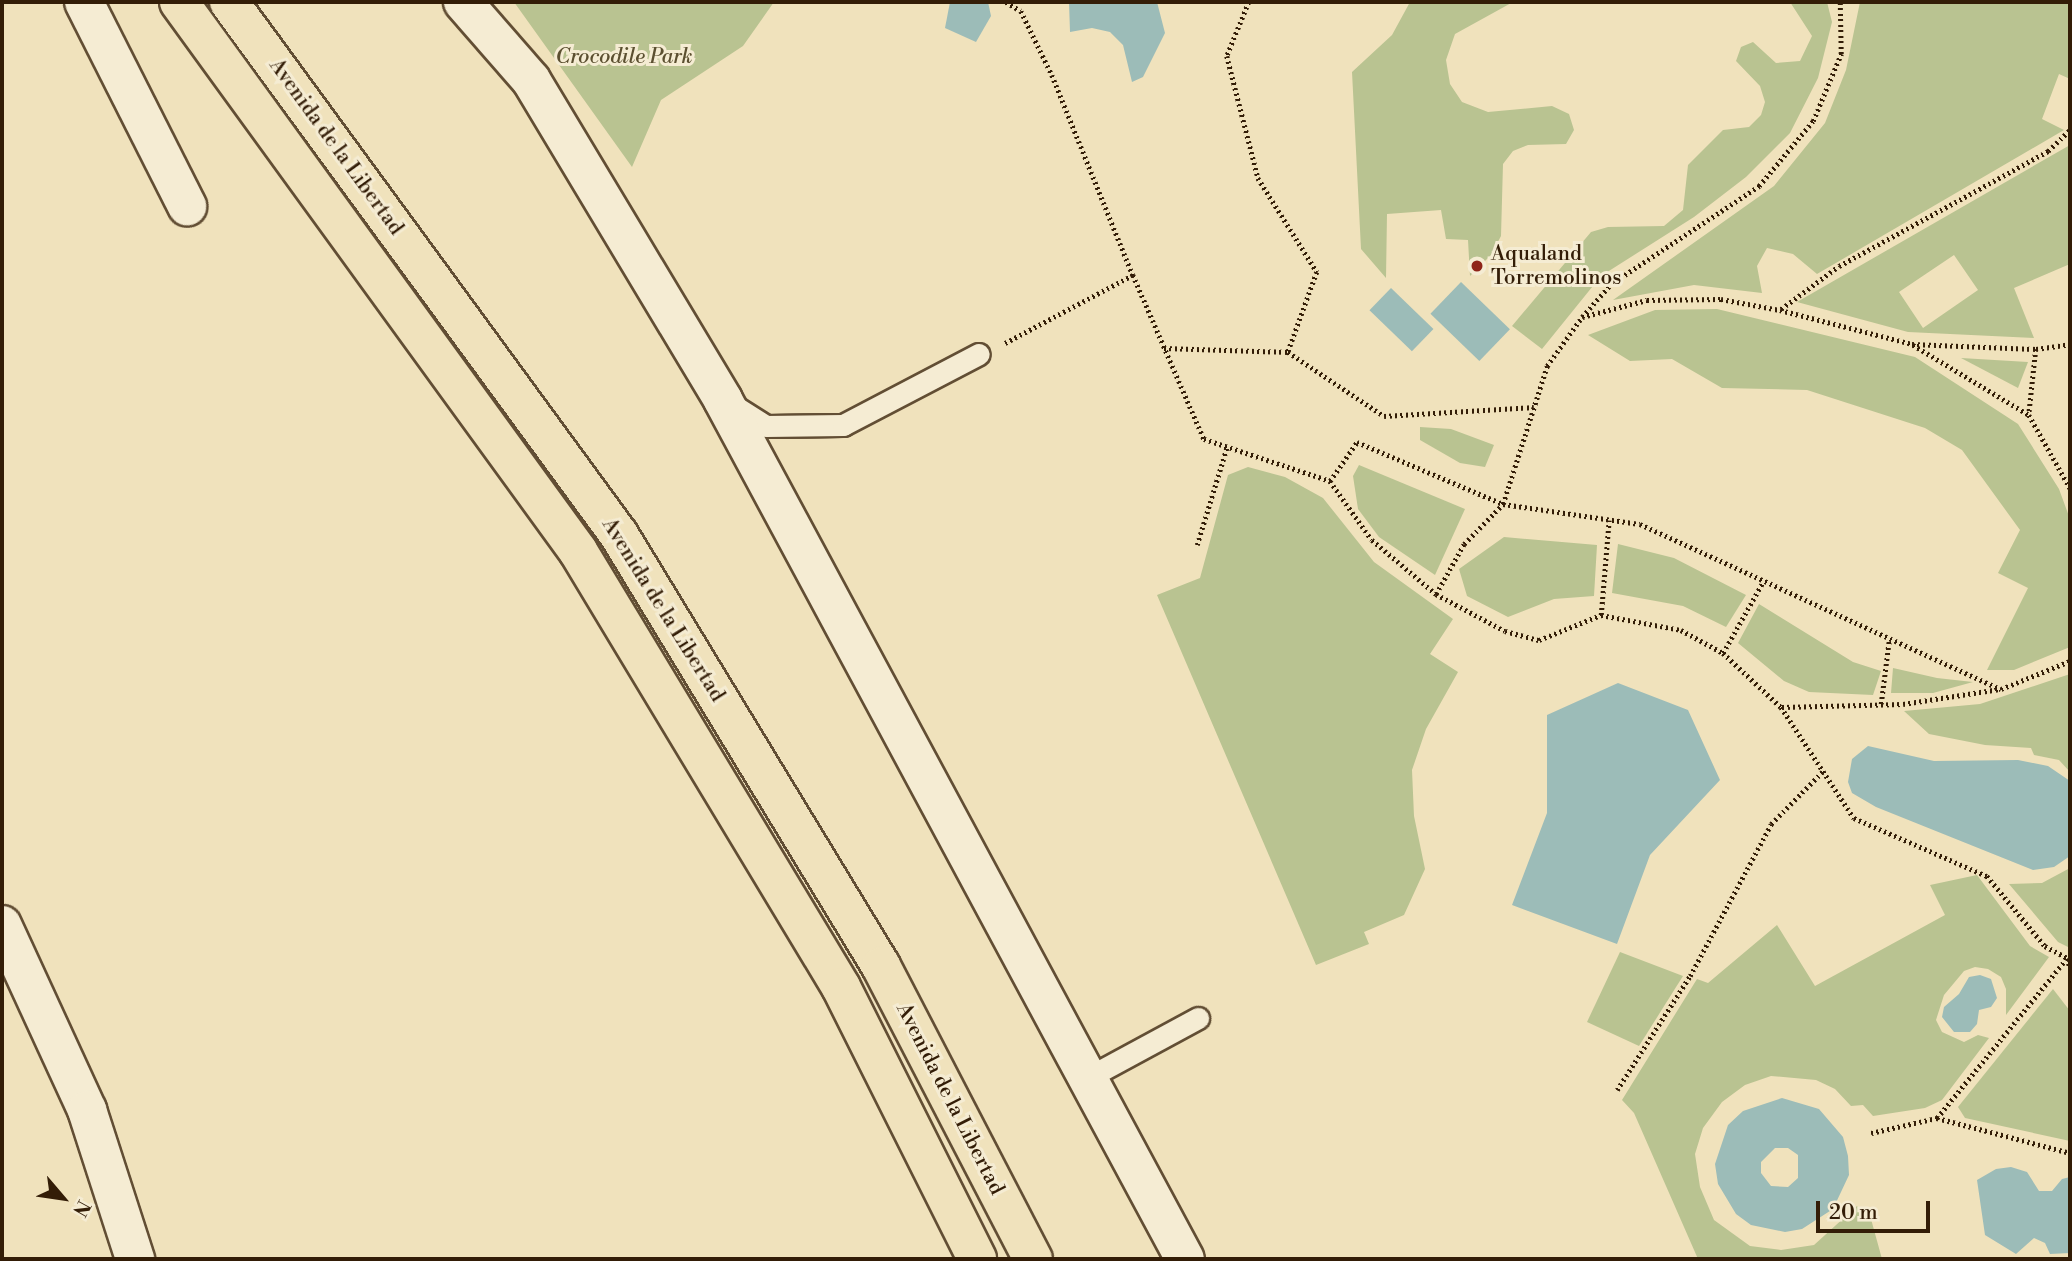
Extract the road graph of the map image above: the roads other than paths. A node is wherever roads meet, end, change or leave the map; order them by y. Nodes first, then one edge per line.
1 (83, 2) edge
2 (179, 2) edge
3 (229, 2) edge
4 (463, 2) edge
5 (187, 206) dead end
6 (979, 354) dead end
7 (723, 400) junction
8 (2, 925) edge
9 (1198, 1018) dead end
10 (1089, 1077) junction
11 (135, 1259) edge
12 (977, 1259) edge
13 (1032, 1259) edge
14 (1185, 1259) edge

1 - 5 street
2 - 12 main road, Avenida de la Libertad
3 - 13 main road, Avenida de la Libertad
4 - 7 street
6 - 7 lane
7 - 10 street
8 - 11 street
9 - 10 lane
10 - 14 street

